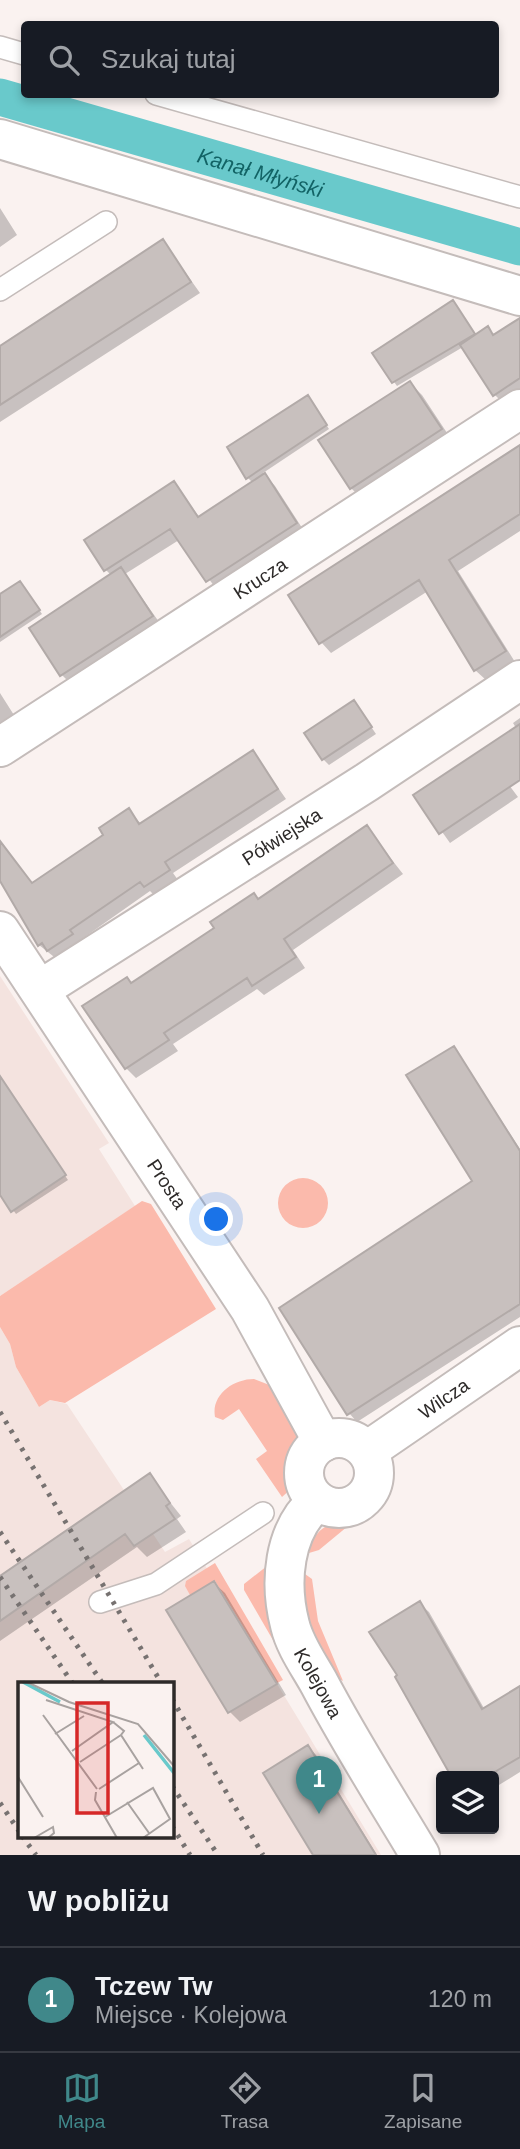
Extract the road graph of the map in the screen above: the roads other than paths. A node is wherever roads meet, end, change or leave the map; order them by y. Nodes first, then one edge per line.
1 (0, 47) edge
2 (21, 53) edge
3 (170, 98) edge
4 (0, 139) edge
5 (520, 197) edge
6 (106, 222) dead end
7 (0, 290) edge
8 (520, 296) edge
9 (520, 409) edge
10 (520, 680) edge
11 (0, 747) edge
12 (0, 932) edge
13 (41, 989) junction
14 (520, 1346) edge
15 (323, 1442) junction
16 (367, 1451) junction
17 (317, 1501) junction
18 (263, 1513) dead end
19 (100, 1602) dead end
20 (420, 1855) edge

1 - 2 lane
3 - 5 lane
4 - 8 street
6 - 7 lane
9 - 11 street, Krucza
10 - 13 street, Półwiejska
12 - 13 street, Prosta
13 - 15 street, Prosta
14 - 16 street, Wilcza
15 - 16 street
15 - 17 street
16 - 17 street
17 - 20 street, Kolejowa
18 - 19 lane

